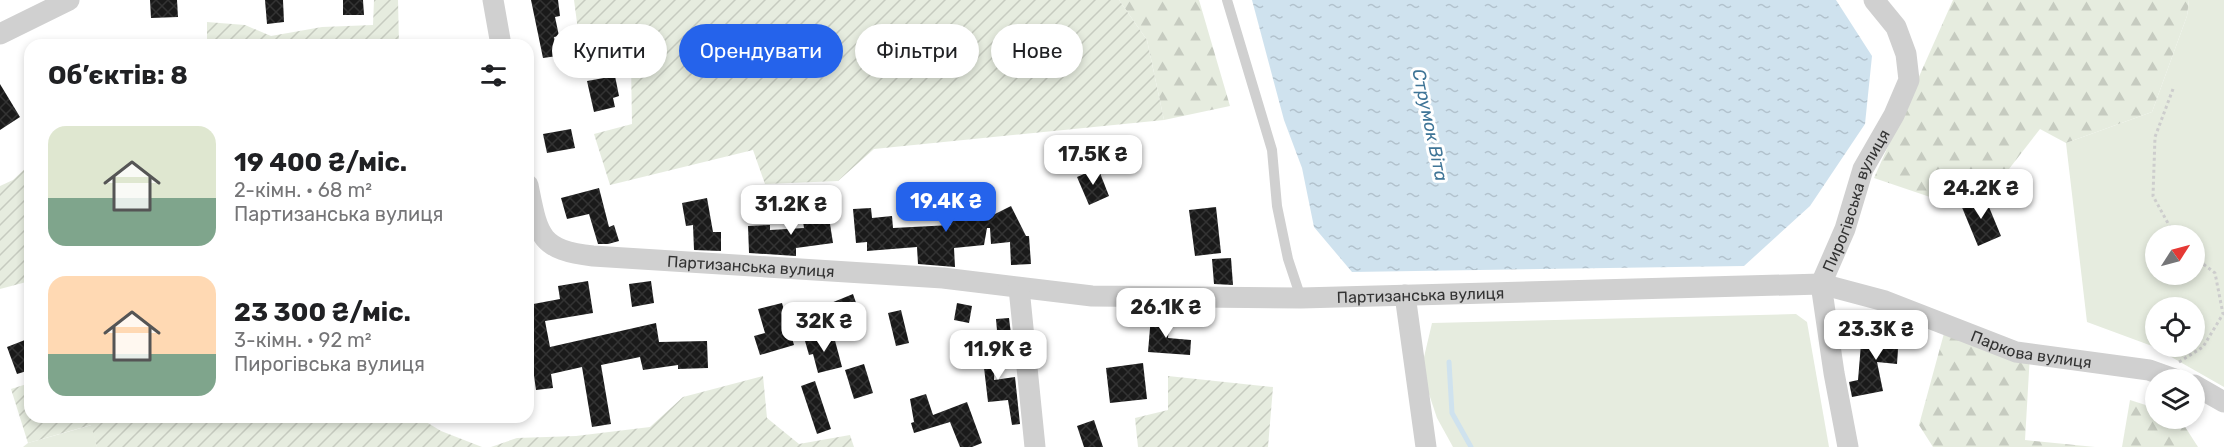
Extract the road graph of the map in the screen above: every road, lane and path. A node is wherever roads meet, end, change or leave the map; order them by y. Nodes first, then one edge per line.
1 (69, 0) edge
2 (493, 0) edge
3 (1227, 0) edge
4 (1874, 0) edge
5 (0, 34) edge
6 (500, 39) edge
7 (2173, 89) dead end
8 (534, 214) edge
9 (2169, 225) edge
10 (2205, 265) edge
11 (1821, 284) junction
12 (1019, 288) junction
13 (1405, 296) junction
14 (1301, 298) junction
15 (2177, 369) edge
16 (2145, 371) edge
17 (2205, 392) edge
18 (2224, 402) edge
19 (1035, 447) edge
20 (1426, 447) edge
21 (1848, 447) edge

1 - 5 street
2 - 6 street
3 - 14 lane
4 - 11 street, Пирогівська вулиця
7 - 9 path
8 - 12 street, Партизанська вулиця
10 - 15 path
11 - 13 street, Партизанська вулиця
11 - 16 street, Паркова вулиця
11 - 21 street, Пирогівська вулиця
12 - 14 street, Партизанська вулиця
12 - 19 street
13 - 14 street, Партизанська вулиця
13 - 20 street
17 - 18 street

